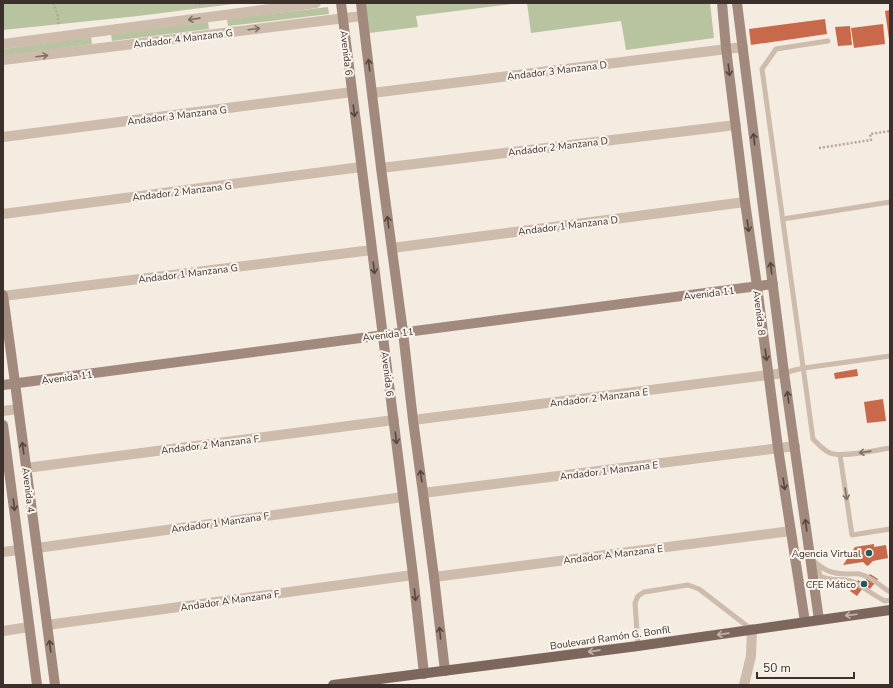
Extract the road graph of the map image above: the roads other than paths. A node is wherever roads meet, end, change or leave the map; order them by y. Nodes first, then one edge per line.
1 (316, 3) edge
2 (340, 3) edge
3 (361, 3) edge
4 (722, 3) edge
5 (737, 3) edge
6 (220, 15) junction
7 (362, 16) junction
8 (342, 18) junction
9 (102, 31) junction
10 (222, 33) junction
11 (828, 41) dead end
12 (3, 44) edge
13 (743, 47) junction
14 (104, 48) junction
15 (726, 48) junction
16 (3, 60) edge
17 (352, 92) junction
18 (372, 93) junction
19 (736, 125) junction
20 (3, 137) edge
21 (362, 167) junction
22 (381, 168) junction
23 (745, 202) junction
24 (890, 202) edge
25 (3, 214) edge
26 (783, 219) junction
27 (392, 248) junction
28 (372, 250) junction
29 (773, 284) junction
30 (757, 286) junction
31 (3, 295) edge
32 (403, 332) junction
33 (383, 335) junction
34 (7, 354) edge
35 (890, 356) edge
36 (804, 368) junction
37 (784, 373) junction
38 (768, 376) junction
39 (15, 383) junction
40 (3, 385) edge
41 (18, 409) junction
42 (3, 411) edge
43 (394, 420) junction
44 (413, 420) junction
45 (3, 425) edge
46 (795, 446) junction
47 (778, 448) junction
48 (890, 448) edge
49 (840, 455) junction
50 (26, 468) junction
51 (6, 471) edge
52 (423, 493) junction
53 (403, 497) junction
54 (890, 529) edge
55 (791, 531) junction
56 (36, 548) junction
57 (19, 550) junction
58 (3, 552) edge
59 (815, 562) junction
60 (413, 575) junction
61 (434, 577) junction
62 (890, 592) edge
63 (890, 600) edge
64 (890, 610) edge
65 (820, 620) junction
66 (805, 622) junction
67 (47, 625) junction
68 (29, 627) junction
69 (752, 629) junction
70 (3, 631) edge
71 (638, 646) junction
72 (445, 671) junction
73 (424, 674) junction
74 (37, 685) edge
75 (55, 685) edge
76 (333, 685) edge
77 (744, 685) edge

1 - 6 street, Andador 4 Manzana G
2 - 8 street, Avenida 6
3 - 7 street, Avenida 6
4 - 15 street, Avenida 8
5 - 13 street, Avenida 8
6 -> 9 street, Andador 4 Manzana G
6 - 10 street
7 - 8 street, Andador 4 Manzana G
18 -> 7 street, Avenida 6
10 -> 8 street, Andador 4 Manzana G
8 - 17 street, Avenida 6
9 - 12 street, Andador 4 Manzana G
9 - 14 street
10 - 14 street, Andador 4 Manzana G
11 - 26 lane
13 - 15 street, Andador 3 Manzana D
29 -> 13 street, Avenida 8
16 -> 14 street, Andador 4 Manzana G
15 - 18 street, Andador 3 Manzana D
15 -> 19 street, Avenida 8
17 - 20 street, Andador 3 Manzana G
17 -> 21 street, Avenida 6
18 - 22 street, Avenida 6
19 - 22 street, Andador 2 Manzana D
19 - 23 street, Avenida 8
21 - 25 street, Andador 2 Manzana G
21 - 28 street, Avenida 6
27 -> 22 street, Avenida 6
23 - 27 street, Andador 1 Manzana D
23 -> 30 street, Avenida 8
24 - 26 lane
26 - 36 lane
27 - 32 street, Avenida 6
28 - 31 street, Andador 1 Manzana G
28 -> 33 street, Avenida 6
29 - 30 street, Avenida 11
29 - 37 street, Avenida 8
30 - 32 street, Avenida 11
30 -> 38 street, Avenida 8
31 - 34 street, Avenida 4
32 - 33 street, Avenida 11
32 - 44 street, Avenida 6
33 - 39 street, Avenida 11
33 - 43 street, Avenida 6
34 - 39 street, Avenida 4
35 - 36 lane
36 - 37 lane
36 - 49 lane
37 - 38 street, Andador 2 Manzana E
46 -> 37 street, Avenida 8
38 - 44 street, Andador 2 Manzana E
38 - 47 street, Avenida 8
39 - 40 street, Avenida 11
39 - 41 street, Avenida 4
41 - 42 street
50 -> 41 street, Avenida 4
43 - 50 street, Andador 2 Manzana F
43 -> 53 street, Avenida 6
52 -> 44 street, Avenida 6
45 - 51 street, Avenida 4
46 - 47 street, Andador 1 Manzana E
59 -> 46 street, Avenida 8
47 - 52 street, Andador 1 Manzana E
47 -> 55 street, Avenida 8
48 -> 49 lane
49 -> 54 lane
50 - 56 street, Avenida 4
51 -> 57 street, Avenida 4
52 - 61 street, Avenida 6
53 - 56 street, Andador 1 Manzana F
53 - 60 street, Avenida 6
55 - 61 street, Andador A Manzana E
55 - 66 street, Avenida 8
56 - 67 street, Avenida 4
57 - 58 street
57 - 68 street, Avenida 4
59 - 62 lane
59 - 63 lane
59 - 65 street, Avenida 8
60 - 67 street, Andador A Manzana F
60 -> 73 street, Avenida 6
72 -> 61 street, Avenida 6
64 -> 65 main road, Boulevard Ramón G. Bonfil
65 - 66 main road, Boulevard Ramón G. Bonfil
66 - 69 main road, Boulevard Ramón G. Bonfil
75 -> 67 street, Avenida 4
68 - 70 street
68 - 74 street, Avenida 4
69 -> 71 main road, Boulevard Ramón G. Bonfil
69 - 71 lane
69 - 77 street
71 -> 72 main road, Boulevard Ramón G. Bonfil
72 - 73 main road, Boulevard Ramón G. Bonfil
73 - 76 main road, Boulevard Ramón G. Bonfil

